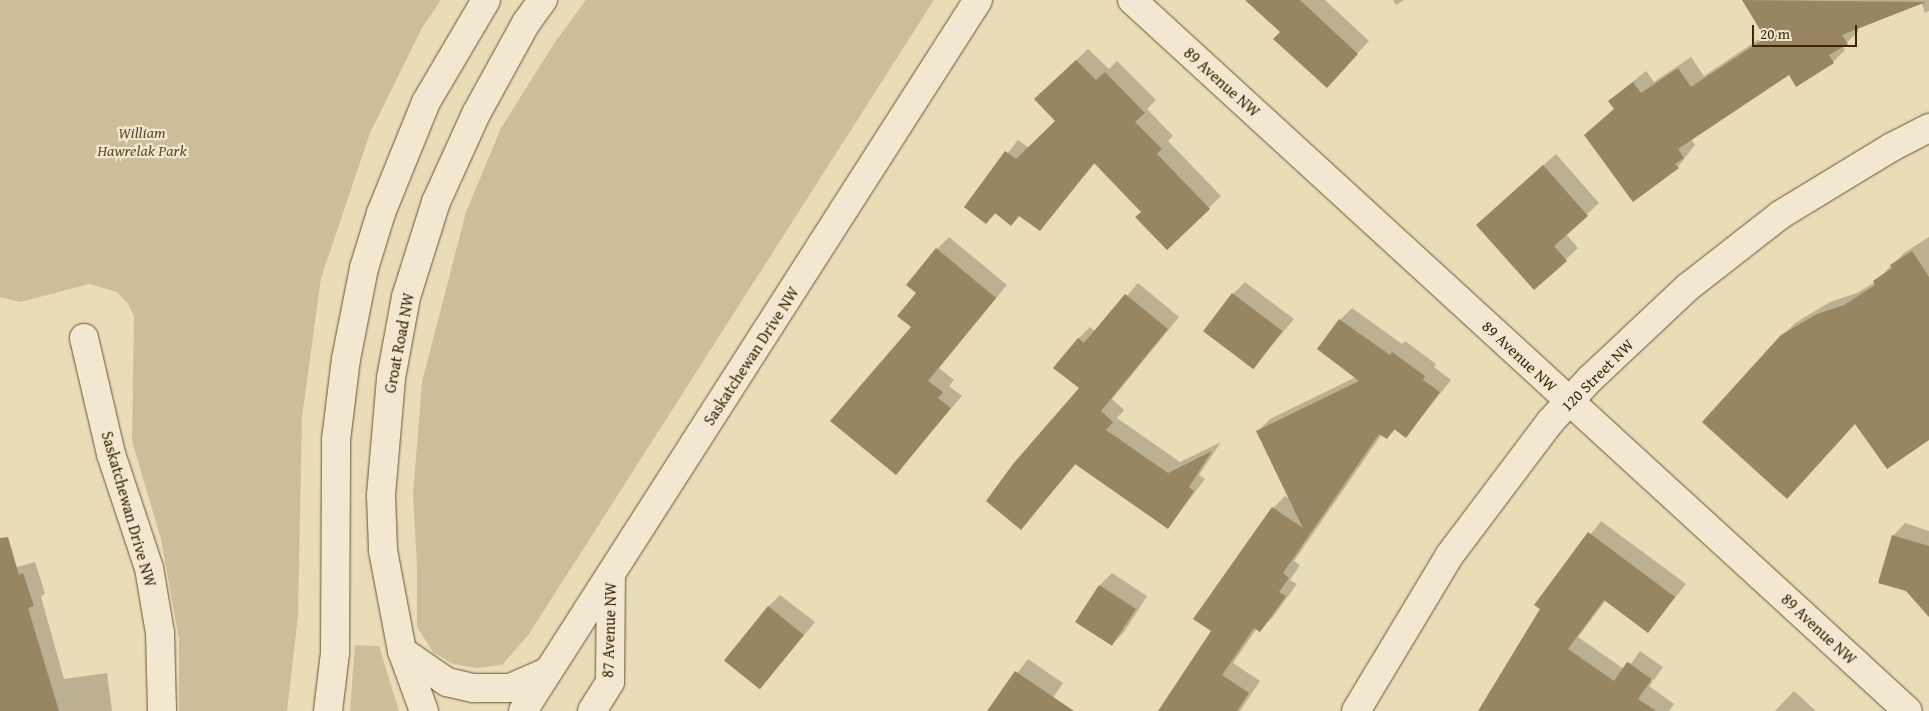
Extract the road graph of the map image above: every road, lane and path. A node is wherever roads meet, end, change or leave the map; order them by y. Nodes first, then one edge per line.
1 (486, 0) edge
2 (543, 0) edge
3 (978, 0) edge
4 (1132, 0) edge
5 (1929, 128) edge
6 (84, 338) dead end
7 (1569, 401) junction
8 (611, 574) junction
9 (402, 651) junction
10 (547, 672) junction
11 (162, 711) edge
12 (328, 711) edge
13 (424, 711) edge
14 (523, 711) edge
15 (592, 711) edge
16 (1356, 711) edge
17 (1908, 711) edge

1 - 12 street
2 - 9 street, Groat Road NW
3 - 8 street, Saskatchewan Drive NW
4 - 7 street, 89 Avenue NW
5 - 7 street, 120 Street NW
6 - 11 street, Saskatchewan Drive NW
7 - 16 street, 120 Street NW
7 - 17 street, 89 Avenue NW
8 - 10 street, Saskatchewan Drive NW
8 - 15 street, 87 Avenue NW
9 - 10 street
9 - 13 street, Groat Road NW
10 - 14 street, Saskatchewan Drive NW

